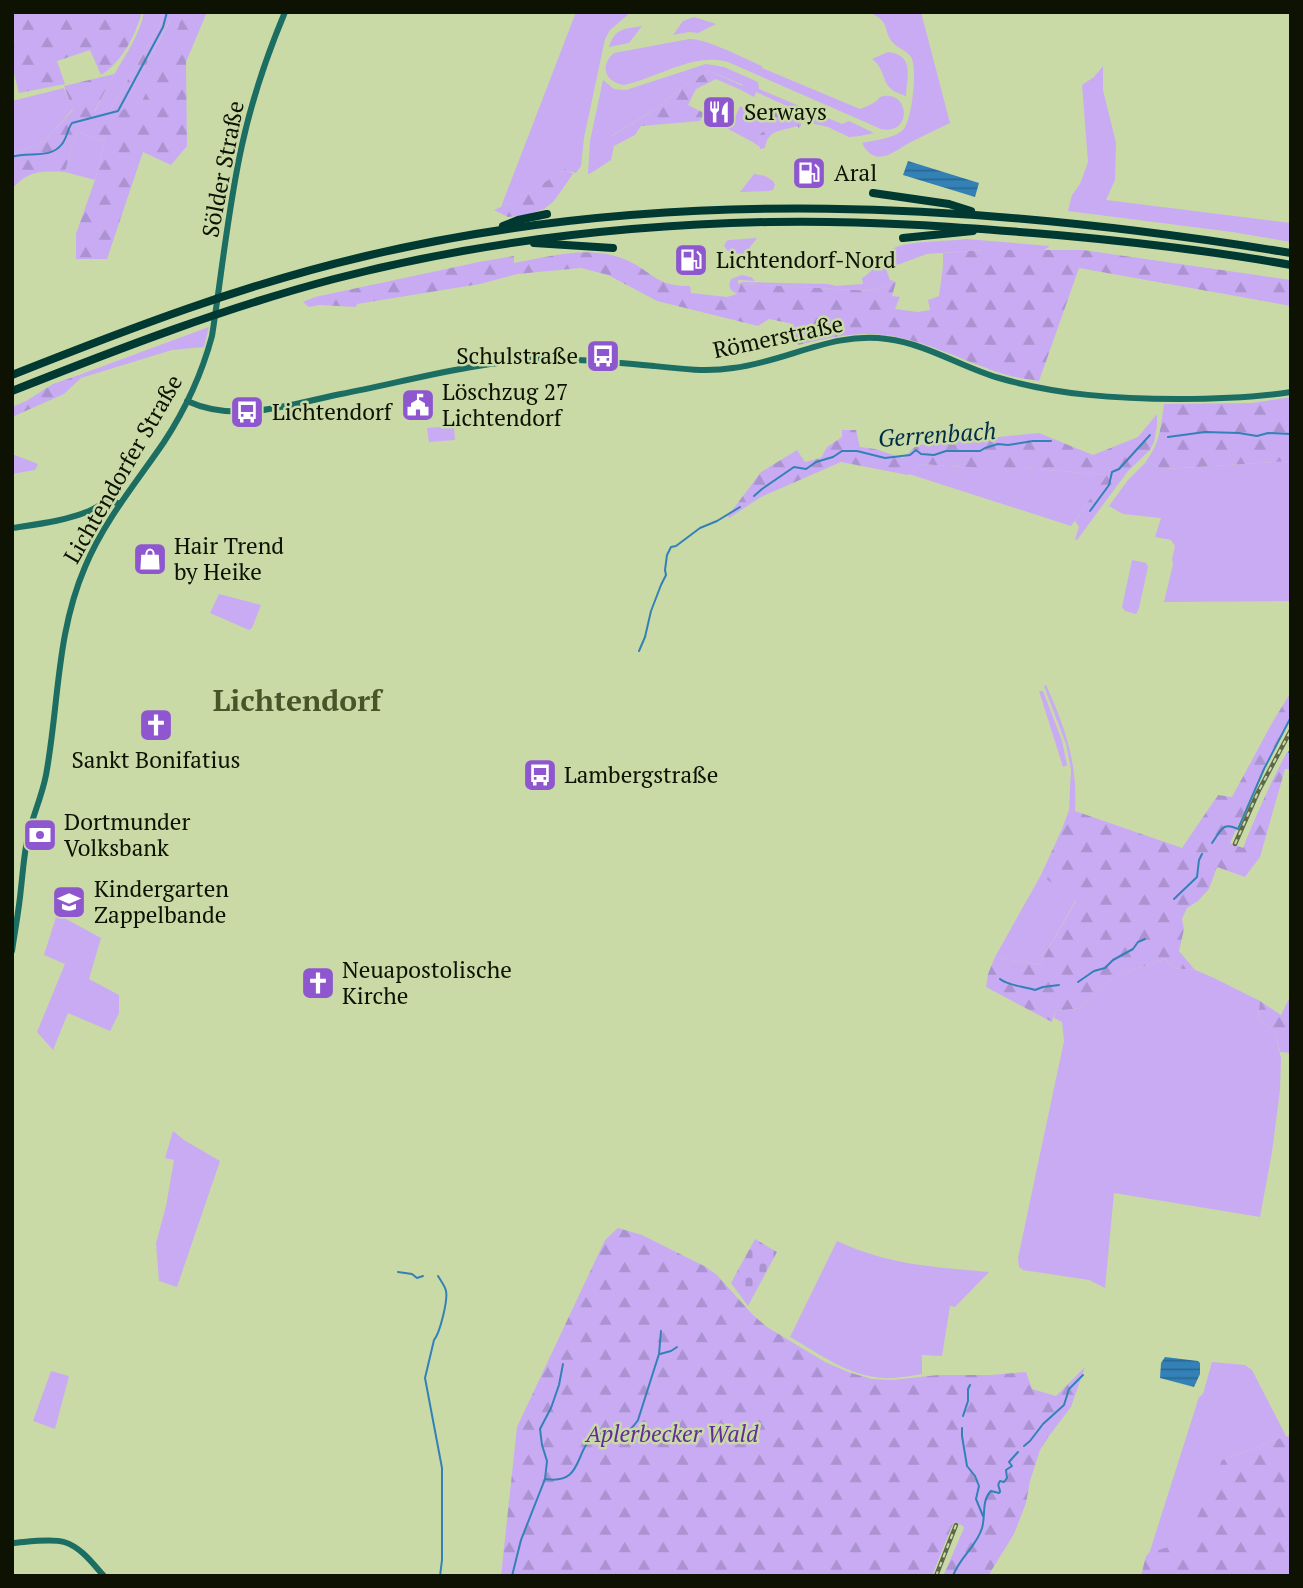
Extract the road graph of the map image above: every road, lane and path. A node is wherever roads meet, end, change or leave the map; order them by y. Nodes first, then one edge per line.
1 (285, 12) edge
2 (873, 193) dead end
3 (547, 214) dead end
4 (984, 215) junction
5 (987, 229) junction
6 (491, 231) junction
7 (903, 238) dead end
8 (524, 242) junction
9 (613, 248) dead end
10 (1291, 253) edge
11 (1291, 265) edge
12 (212, 336) joint
13 (12, 375) edge
14 (12, 391) edge
15 (1291, 392) edge
16 (187, 401) junction
17 (120, 504) junction
18 (12, 528) edge
19 (12, 951) edge
20 (12, 1543) edge
21 (104, 1576) edge

1 - 12 street, Sölder Straße
2 - 4 highway
3 - 6 highway
4 - 6 highway
4 - 10 highway
5 - 7 highway
5 - 8 highway
5 - 11 highway
6 - 13 highway
8 - 9 highway
8 - 14 highway
12 - 16 street, Lichtendorfer Straße
15 - 16 street, Römerstraße
16 - 17 street, Lichtendorfer Straße
17 - 18 street
17 - 19 street, Lichtendorfer Straße
20 - 21 street

